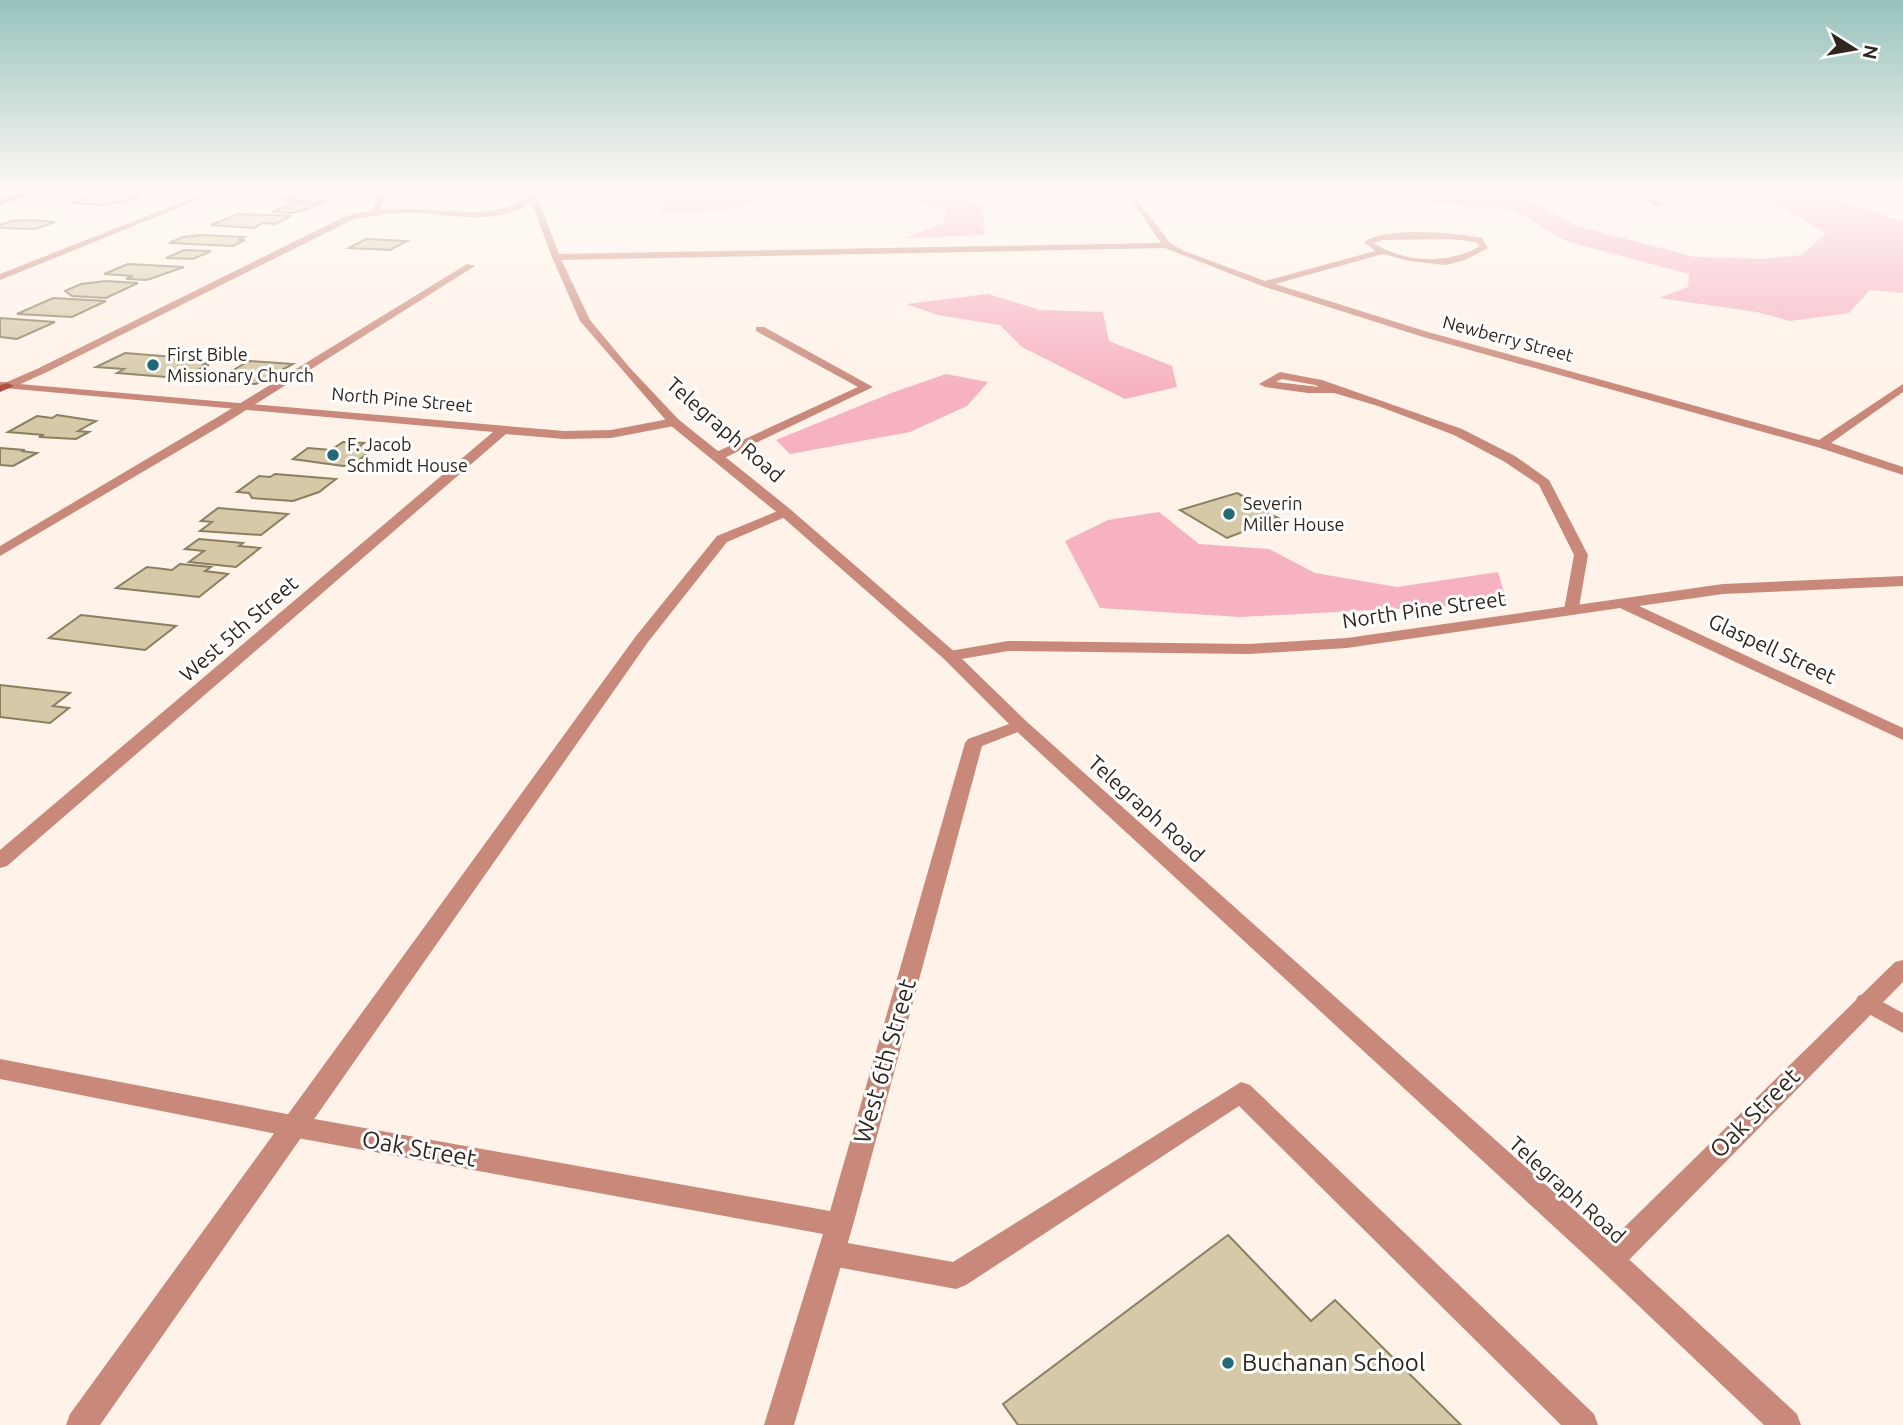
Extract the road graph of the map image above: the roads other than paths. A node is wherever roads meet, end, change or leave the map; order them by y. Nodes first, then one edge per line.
1 (52, 256) edge
2 (270, 256) edge
3 (581, 256) edge
4 (1190, 256) edge
5 (1363, 256) edge
6 (1405, 256) edge
7 (1463, 256) edge
8 (556, 257) joint
9 (470, 266) dead end
10 (0, 277) edge
11 (1265, 284) junction
12 (760, 328) dead end
13 (3, 387) edge
14 (1903, 387) edge
15 (1335, 390) junction
16 (245, 405) junction
17 (674, 422) junction
18 (505, 428) junction
19 (1821, 444) junction
20 (716, 457) junction
21 (1903, 471) edge
22 (785, 512) junction
23 (0, 552) edge
24 (1903, 581) edge
25 (1621, 603) junction
26 (1572, 610) junction
27 (950, 656) junction
28 (1020, 725) junction
29 (1903, 735) edge
30 (0, 861) edge
31 (1903, 968) edge
32 (1866, 1002) junction
33 (1903, 1024) edge
34 (0, 1069) edge
35 (292, 1126) junction
36 (839, 1225) junction
37 (831, 1253) junction
38 (1609, 1260) junction
39 (81, 1425) edge
40 (779, 1425) edge
41 (1583, 1425) edge
42 (1786, 1425) edge

1 - 10 street
2 - 13 street
3 - 8 street
4 - 11 street, Newberry Street
5 - 11 street
6 - 7 street
8 - 17 street, Telegraph Road
9 - 16 street
11 - 19 street, Newberry Street
12 - 20 street
13 - 16 street, North Pine Street
14 - 19 street
15 - 15 street
15 - 26 street
16 - 18 street, North Pine Street
16 - 23 street
17 - 18 street, North Pine Street
17 - 20 street, Telegraph Road
18 - 30 street, West 5th Street
19 - 21 street, Newberry Street
20 - 22 street, Telegraph Road
22 - 27 street, Telegraph Road
22 - 35 street
24 - 25 street, North Pine Street
25 - 26 street, North Pine Street
25 - 29 street, Glaspell Street
26 - 27 street, North Pine Street
27 - 28 street, Telegraph Road
28 - 36 street, West 6th Street
28 - 38 street, Telegraph Road
31 - 32 street, Oak Street
32 - 33 street
32 - 38 street, Oak Street
34 - 35 street, Oak Street
35 - 36 street, Oak Street
35 - 39 street
36 - 37 street, West 6th Street
37 - 40 street, West 6th Street
37 - 41 street
38 - 42 street, Telegraph Road

